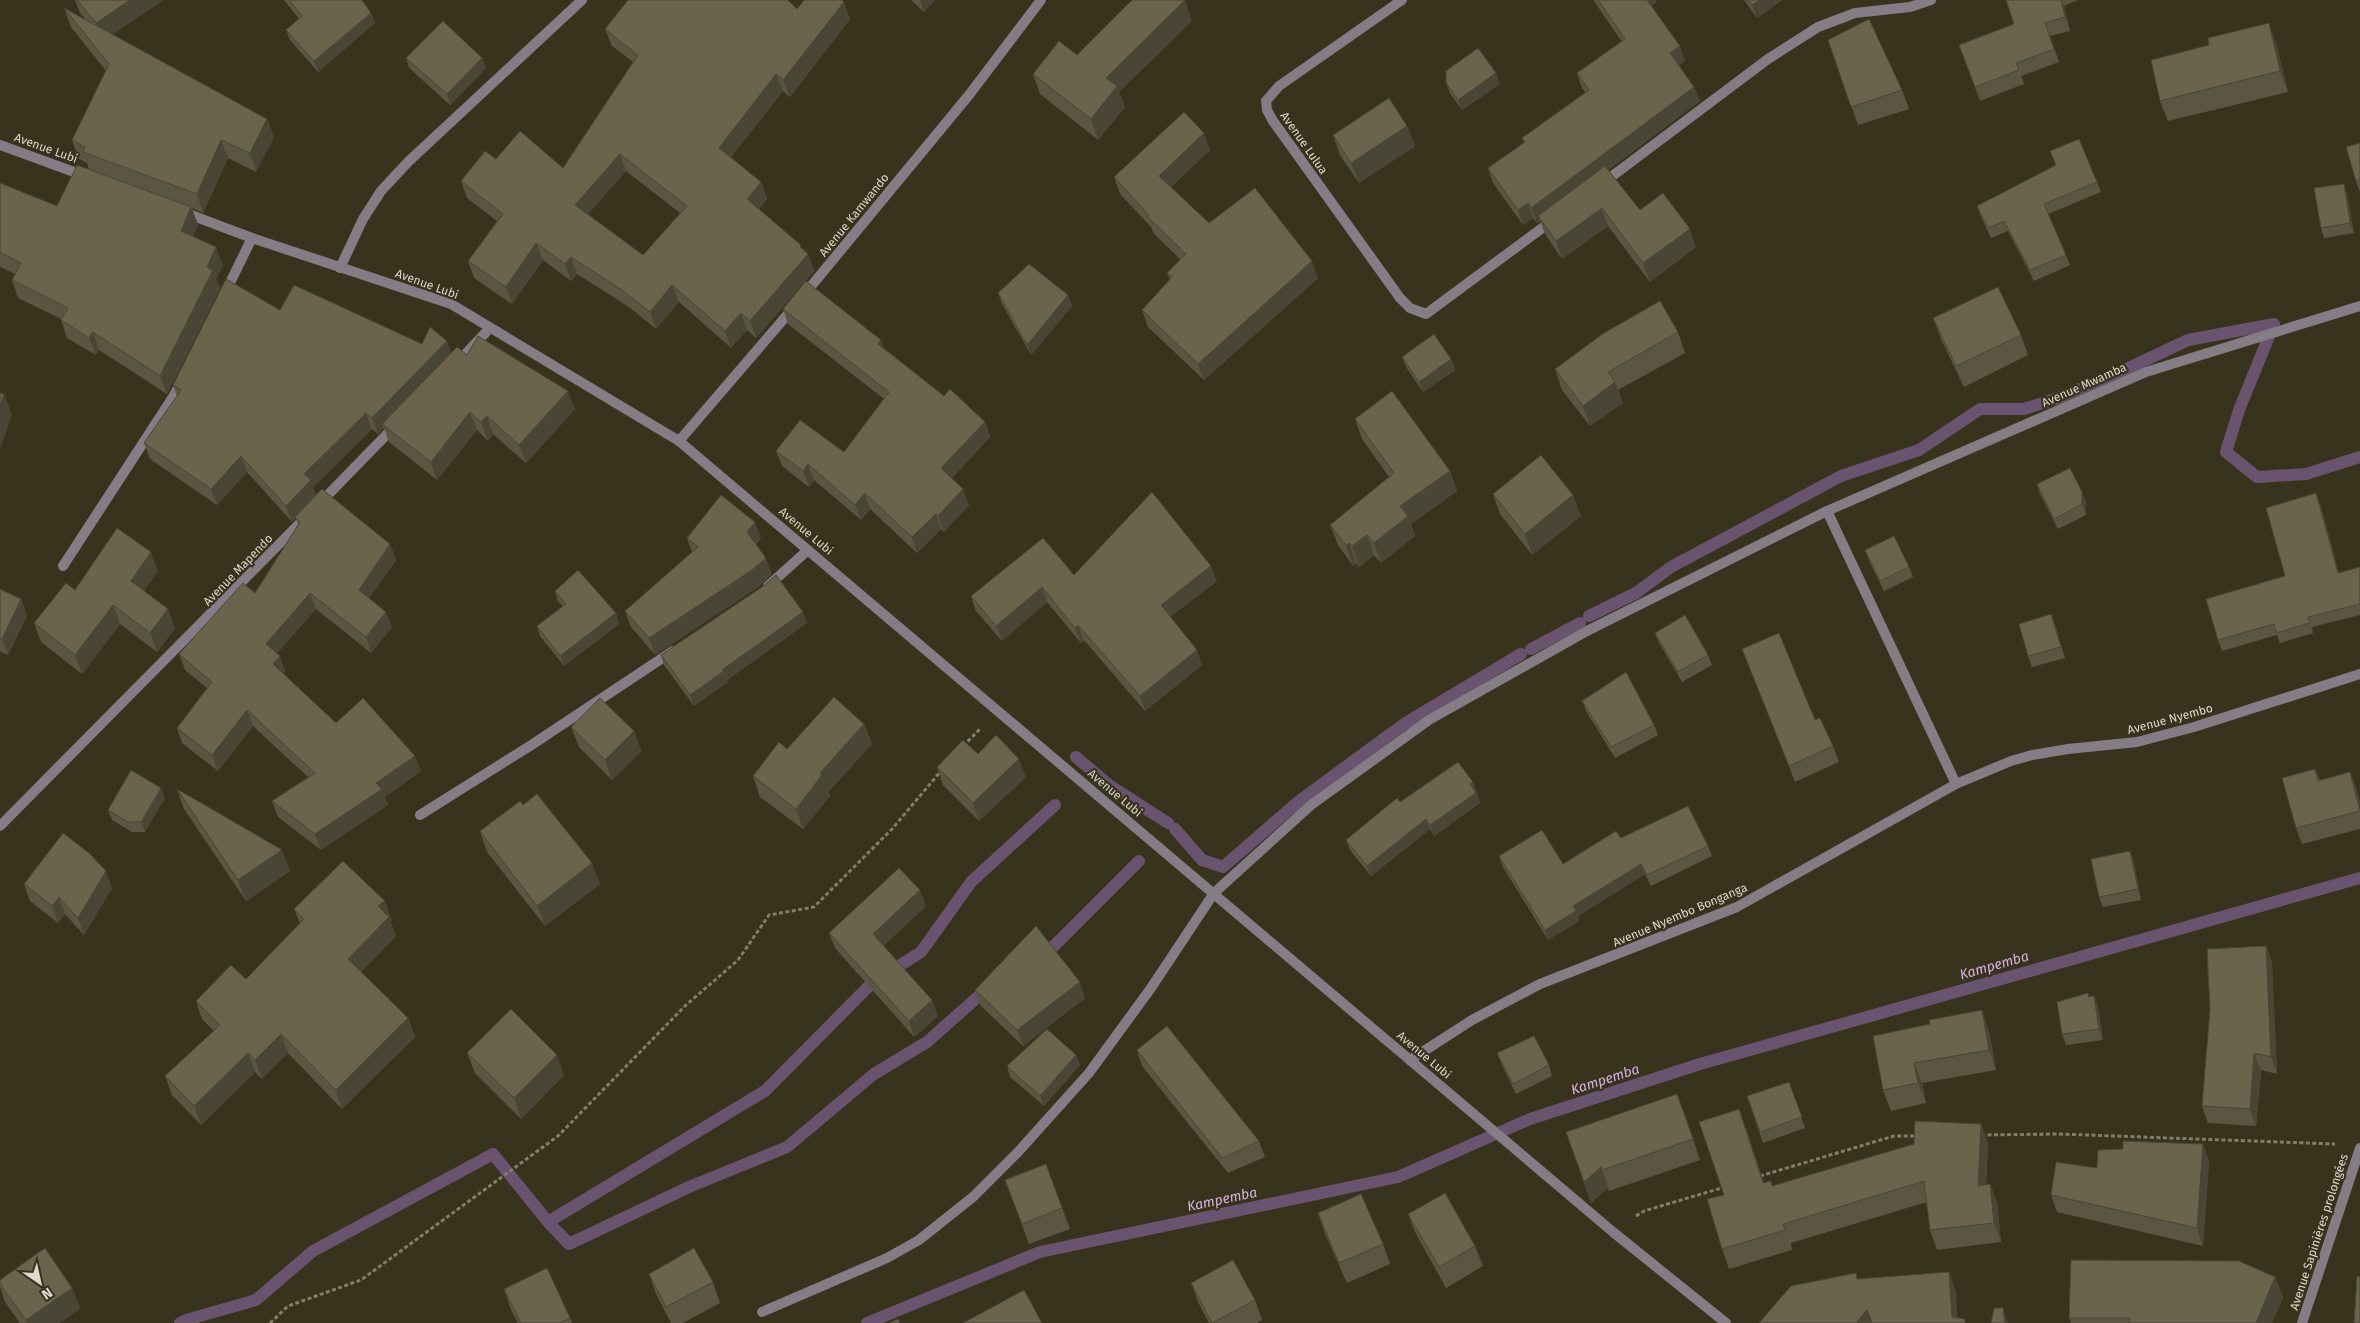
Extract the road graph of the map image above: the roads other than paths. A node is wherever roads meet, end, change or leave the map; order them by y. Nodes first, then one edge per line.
1 (582, 0) edge
2 (1041, 0) edge
3 (1402, 0) edge
4 (1931, 0) edge
5 (0, 145) edge
6 (93, 179) edge
7 (1595, 189) edge
8 (168, 207) edge
9 (1563, 212) edge
10 (252, 238) junction
11 (340, 268) junction
12 (221, 300) edge
13 (2360, 306) edge
14 (490, 328) junction
15 (186, 371) edge
16 (449, 371) edge
17 (400, 421) edge
18 (679, 441) junction
19 (1827, 511) junction
20 (808, 550) junction
21 (63, 566) dead end
22 (762, 592) edge
23 (680, 646) edge
24 (2360, 674) edge
25 (1956, 784) junction
26 (420, 815) dead end
27 (0, 826) edge
28 (1214, 893) junction
29 (1410, 1060) junction
30 (2360, 1148) edge
31 (762, 1312) dead end
32 (1726, 1323) edge
33 (2302, 1323) edge

1 - 11 street
2 - 18 street, Avenue Kamwando
3 - 9 street, Avenue Lulua
4 - 7 street
5 - 6 street, Avenue Lubi
8 - 10 street, Avenue Lubi
10 - 11 street, Avenue Lubi
10 - 12 street
11 - 14 street, Avenue Lubi
13 - 19 street, Avenue Mwamba
14 - 16 street
14 - 18 street, Avenue Lubi
15 - 21 street
17 - 27 street, Avenue Mapendo
18 - 20 street, Avenue Lubi
19 - 25 street
19 - 28 street, Avenue Mwamba
20 - 22 street
20 - 28 street, Avenue Lubi
23 - 26 street
24 - 25 street, Avenue Nyembo
25 - 29 street, Avenue Nyembo Bonganga
28 - 29 street, Avenue Lubi
28 - 31 street, Avenue Mwamba
29 - 32 street, Avenue Lubi
30 - 33 street, Avenue Sapinières prolongées

